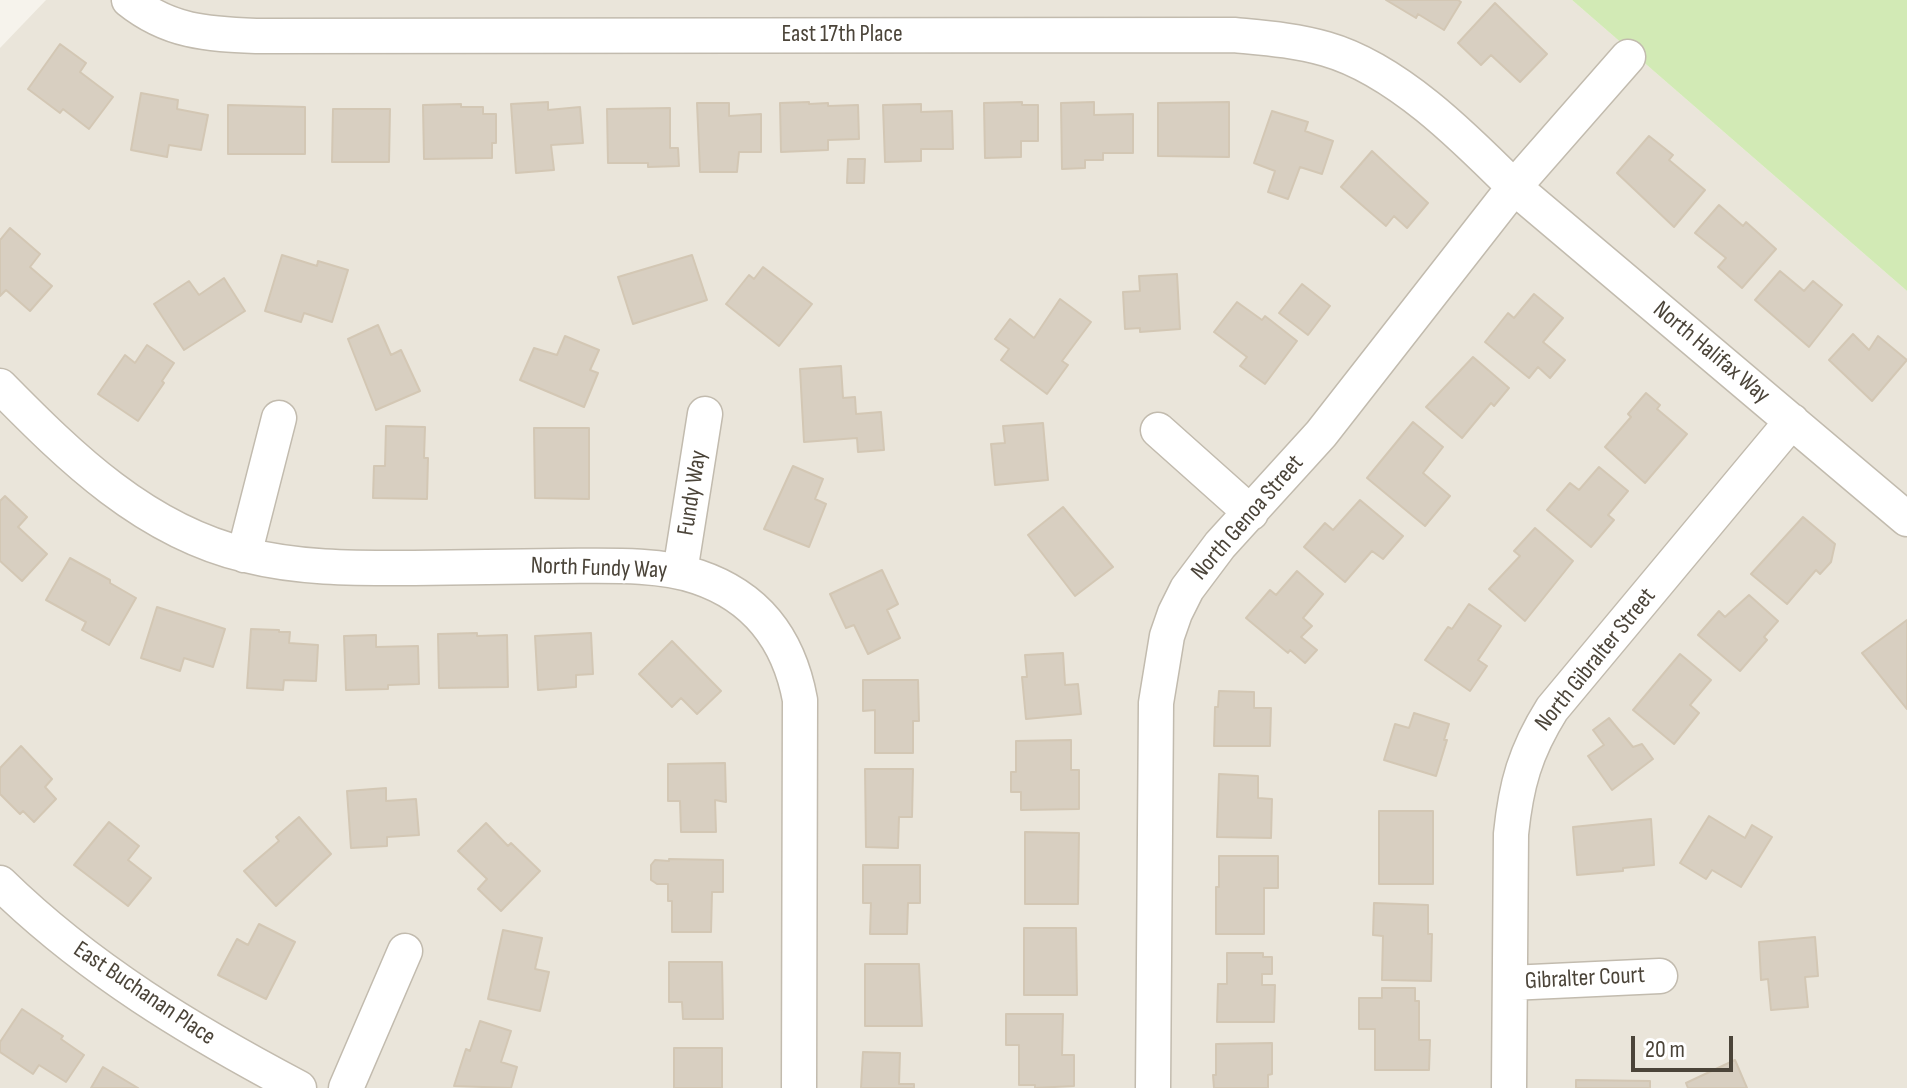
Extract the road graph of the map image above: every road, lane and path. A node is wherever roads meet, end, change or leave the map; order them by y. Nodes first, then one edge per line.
1 (129, 0) edge
2 (1628, 57) dead end
3 (1514, 187) junction
4 (0, 386) edge
5 (705, 414) dead end
6 (279, 418) dead end
7 (1792, 421) junction
8 (1158, 430) dead end
9 (1251, 513) junction
10 (1907, 519) edge
11 (244, 555) junction
12 (680, 572) junction
13 (0, 883) edge
14 (405, 951) dead end
15 (1660, 976) dead end
16 (1510, 983) junction
17 (299, 1088) edge
18 (346, 1088) edge
19 (799, 1088) edge
20 (1153, 1088) edge
21 (1509, 1088) edge

1 - 3 street, East 17th Place
2 - 3 street, North Genoa Street
3 - 7 street, North Halifax Way
3 - 9 street, North Genoa Street
4 - 11 street, North Fundy Way
5 - 12 street, Fundy Way
6 - 11 street
7 - 10 street, North Halifax Way
7 - 16 street, North Gibralter Street
8 - 9 street
9 - 20 street, North Genoa Street
11 - 12 street, North Fundy Way
12 - 19 street, North Fundy Way
13 - 17 street, East Buchanan Place
14 - 18 street
15 - 16 street, Gibralter Court
16 - 21 street, North Gibralter Street

